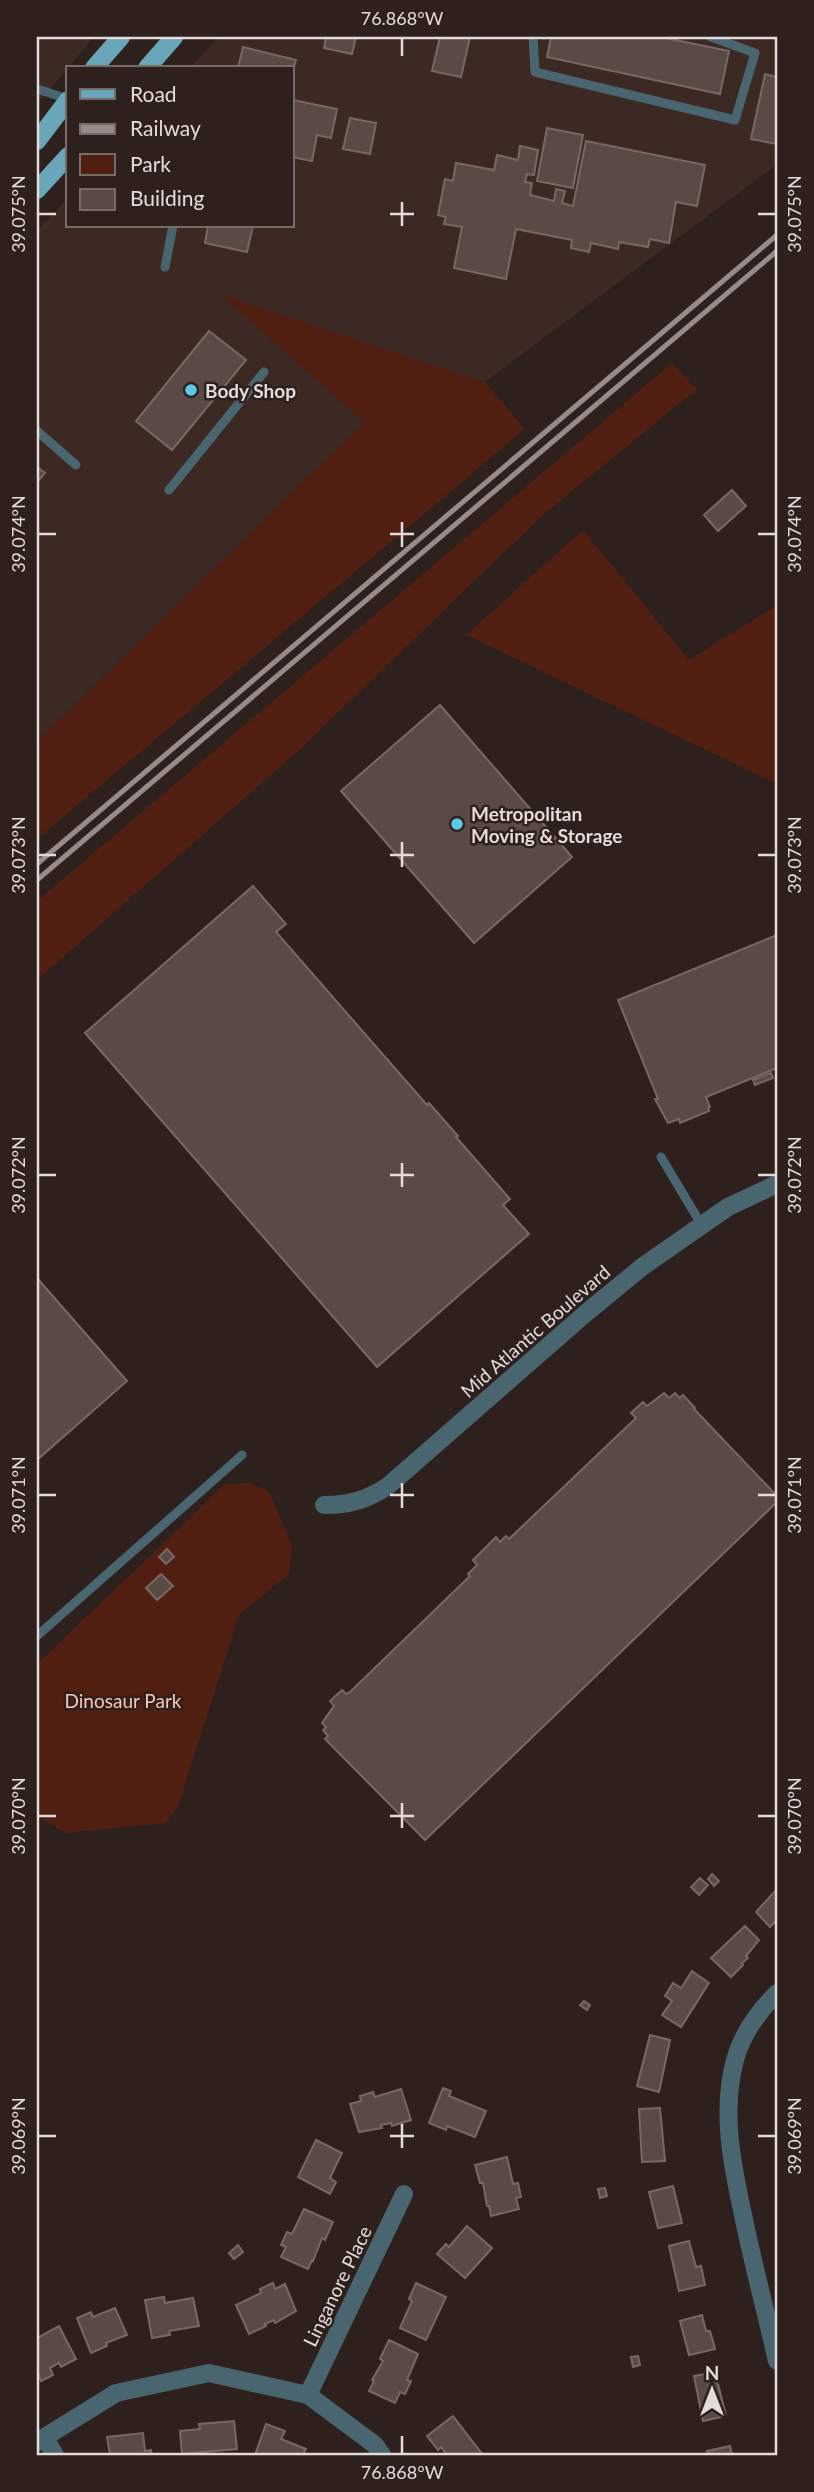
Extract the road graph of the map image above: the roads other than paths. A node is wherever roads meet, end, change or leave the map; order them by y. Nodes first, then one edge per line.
1 (121, 37) edge
2 (174, 37) edge
3 (533, 37) edge
4 (711, 37) edge
5 (96, 66) edge
6 (149, 66) edge
7 (37, 89) edge
8 (66, 99) edge
9 (66, 103) edge
10 (37, 141) edge
11 (66, 158) edge
12 (37, 190) edge
13 (173, 228) edge
14 (165, 267) dead end
15 (264, 372) dead end
16 (37, 431) edge
17 (76, 466) dead end
18 (169, 490) dead end
19 (661, 1157) dead end
20 (777, 1184) edge
21 (701, 1224) junction
22 (242, 1455) dead end
23 (324, 1505) dead end
24 (37, 1636) edge
25 (777, 1993) edge
26 (404, 2194) dead end
27 (777, 2361) edge
28 (307, 2395) junction
29 (41, 2440) edge
30 (55, 2455) edge
31 (382, 2455) edge

1 - 5 main road
2 - 6 main road
3 - 4 lane
7 - 8 lane
9 - 10 main road
11 - 12 main road
13 - 14 lane
15 - 18 lane
16 - 17 lane
19 - 21 lane
20 - 21 street, Mid Atlantic Boulevard
21 - 23 street, Mid Atlantic Boulevard
22 - 24 lane
25 - 27 street
26 - 28 street, Linganore Place
28 - 29 street
28 - 31 street
29 - 30 street

